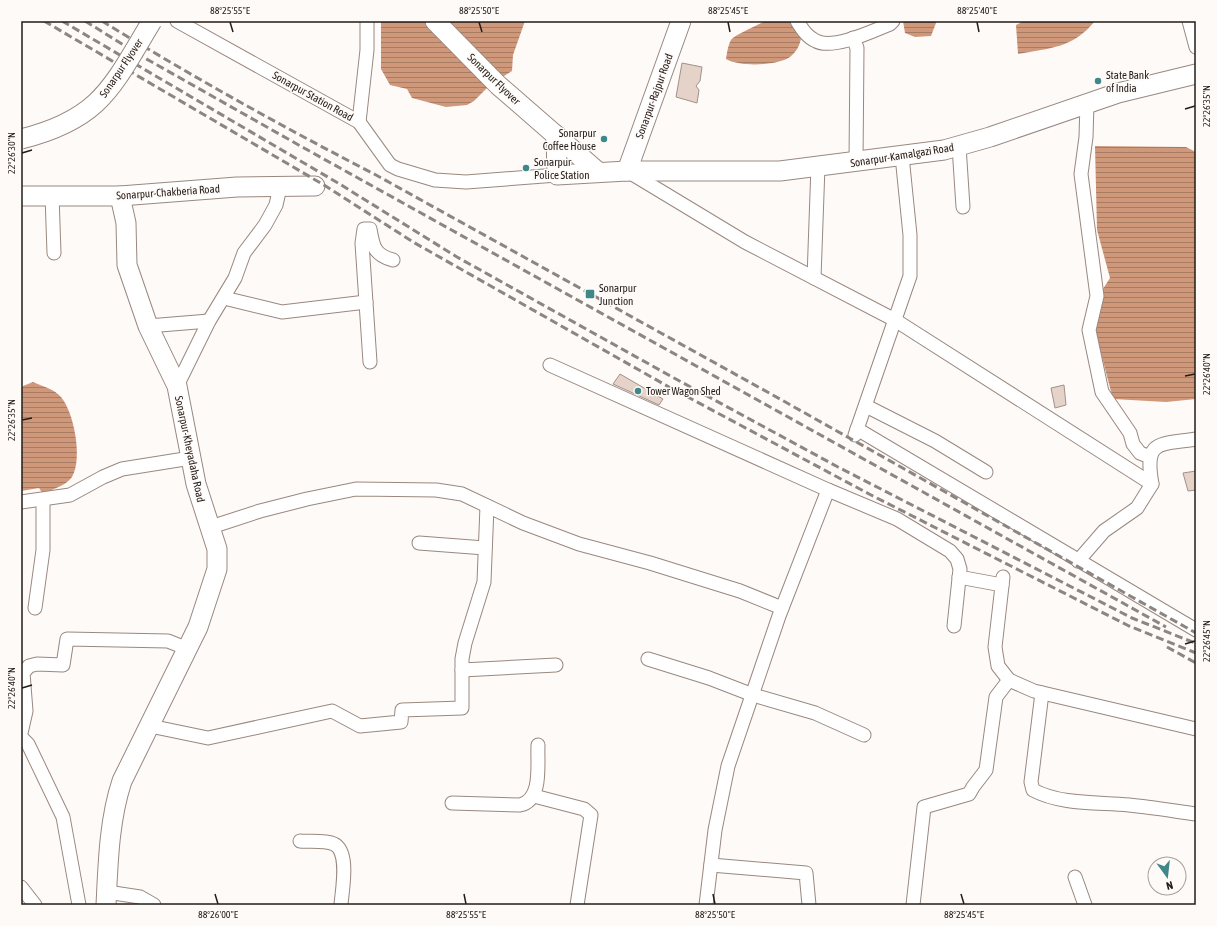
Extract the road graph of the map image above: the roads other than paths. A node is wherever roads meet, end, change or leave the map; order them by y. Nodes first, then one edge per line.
1 (152, 21) edge
2 (177, 21) edge
3 (367, 21) edge
4 (435, 21) edge
5 (681, 21) edge
6 (797, 21) edge
7 (893, 21) edge
8 (1189, 21) edge
9 (853, 38) junction
10 (1196, 47) edge
11 (1196, 74) edge
12 (1087, 104) junction
13 (359, 122) junction
14 (556, 135) junction
15 (21, 139) edge
16 (959, 146) junction
17 (902, 156) junction
18 (856, 162) junction
19 (818, 166) junction
20 (627, 171) junction
21 (598, 172) junction
22 (557, 175) junction
23 (315, 186) dead end
24 (280, 187) junction
25 (52, 195) junction
26 (21, 196) edge
27 (120, 196) junction
28 (963, 207) dead end
29 (54, 253) dead end
30 (393, 260) dead end
31 (814, 278) junction
32 (224, 298) junction
33 (366, 302) junction
34 (895, 320) junction
35 (210, 321) junction
36 (148, 326) junction
37 (370, 362) dead end
38 (550, 365) dead end
39 (177, 386) junction
40 (866, 406) junction
41 (1196, 439) edge
42 (191, 458) junction
43 (1150, 458) junction
44 (986, 472) dead end
45 (1152, 484) junction
46 (828, 490) junction
47 (43, 500) junction
48 (21, 502) edge
49 (487, 506) junction
50 (211, 527) junction
51 (419, 543) dead end
52 (485, 548) junction
53 (1078, 561) junction
54 (959, 577) junction
55 (35, 608) dead end
56 (782, 608) junction
57 (954, 626) dead end
58 (1196, 630) edge
59 (188, 649) junction
60 (648, 659) dead end
61 (556, 665) dead end
62 (462, 670) junction
63 (1009, 680) junction
64 (1042, 693) junction
65 (753, 695) junction
66 (150, 726) junction
67 (1196, 729) edge
68 (21, 733) edge
69 (864, 735) dead end
70 (21, 737) edge
71 (538, 745) dead end
72 (534, 796) junction
73 (452, 803) dead end
74 (1196, 814) edge
75 (300, 841) dead end
76 (710, 865) junction
77 (1075, 877) dead end
78 (21, 887) edge
79 (107, 899) edge
80 (34, 905) edge
81 (78, 905) edge
82 (154, 905) edge
83 (341, 905) edge
84 (578, 905) edge
85 (706, 905) edge
86 (809, 905) edge
87 (913, 905) edge
88 (1085, 905) edge

1 - 15 main road, Sonarpur Flyover, bridge
2 - 13 street, Sonarpur Station Road
3 - 13 street
4 - 14 main road, Sonarpur Flyover
5 - 20 main road, Sonarpur-Rajpur Road
6 - 9 street
7 - 9 street
8 - 10 street
9 - 18 street
11 - 12 main road, Sonarpur-Kamalgazi Road
12 - 16 main road, Sonarpur-Kamalgazi Road
12 - 43 street
13 - 22 street, Sonarpur Station Road
14 - 21 main road, Sonarpur Flyover
14 - 22 main road
16 - 17 main road, Sonarpur-Kamalgazi Road
16 - 28 street
17 - 18 main road, Sonarpur-Kamalgazi Road
17 - 34 street
18 - 19 main road, Sonarpur-Kamalgazi Road
19 - 20 main road, Sonarpur-Kamalgazi Road
19 - 31 street
20 - 21 main road, Sonarpur-Kamalgazi Road
20 - 31 street
21 - 22 main road
23 - 24 main road, Sonarpur-Chakberia Road
24 - 27 main road, Sonarpur-Chakberia Road
24 - 32 street
25 - 26 main road, Sonarpur-Chakberia Road
25 - 27 main road, Sonarpur-Chakberia Road
25 - 29 street
27 - 36 main road, Sonarpur-Kheyadaha Road
30 - 33 street
31 - 34 street
32 - 33 street
32 - 35 street
33 - 37 street
34 - 40 street
34 - 45 street
35 - 36 street
35 - 39 street
36 - 39 main road, Sonarpur-Kheyadaha Road
38 - 46 street
39 - 42 main road, Sonarpur-Kheyadaha Road
40 - 44 street
40 - 53 street
41 - 43 street
42 - 47 street
42 - 50 main road, Sonarpur-Kheyadaha Road
43 - 45 street
45 - 53 street
46 - 54 street
46 - 56 street
47 - 48 street
47 - 55 street
49 - 50 street
49 - 52 street
49 - 56 street
50 - 59 main road, Sonarpur-Kheyadaha Road
51 - 52 street
52 - 62 street
53 - 58 street
54 - 57 street
54 - 63 street
56 - 65 street
59 - 66 main road, Sonarpur-Kheyadaha Road
59 - 68 street
60 - 65 street
61 - 62 street
62 - 66 street
63 - 64 street
63 - 87 street
64 - 67 street
64 - 74 street
65 - 69 street
65 - 76 street
66 - 79 main road, Sonarpur-Kheyadaha Road
70 - 81 street
71 - 72 street
72 - 73 street
72 - 84 street
75 - 83 street
76 - 85 street
76 - 86 street
77 - 88 street
78 - 80 street
79 - 82 street

